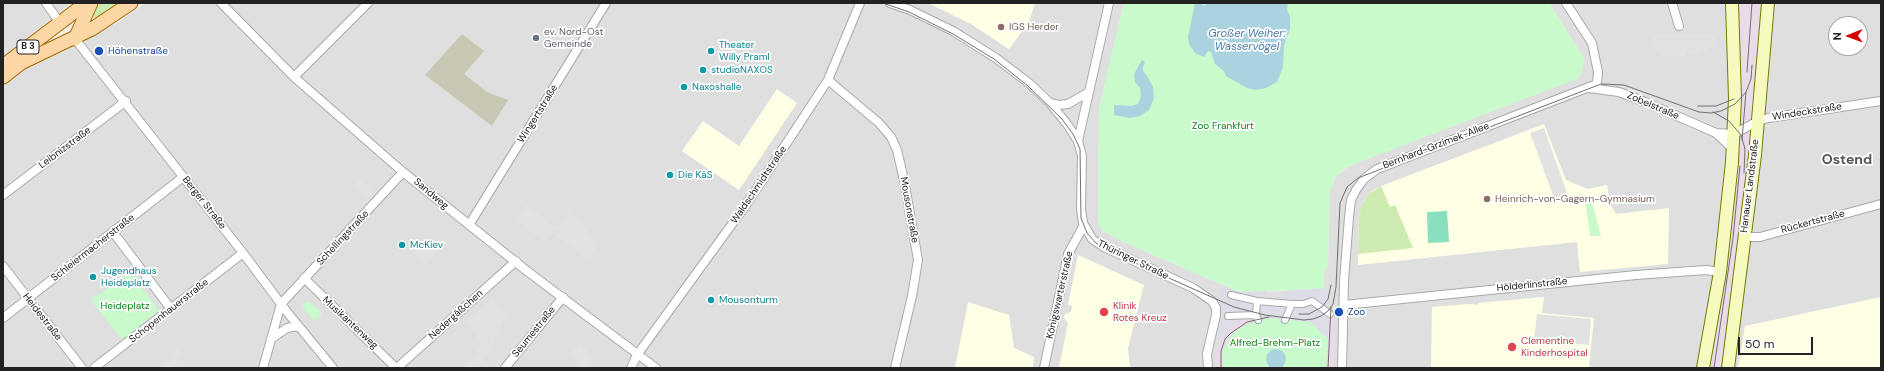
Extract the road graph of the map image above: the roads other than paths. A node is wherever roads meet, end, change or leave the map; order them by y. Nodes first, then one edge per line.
1 (46, 3) edge
2 (86, 3) edge
3 (91, 3) edge
4 (131, 3) edge
5 (221, 3) edge
6 (368, 3) edge
7 (606, 3) edge
8 (860, 3) edge
9 (890, 3) edge
10 (1109, 3) edge
11 (1566, 3) edge
12 (1672, 3) edge
13 (1732, 3) edge
14 (1768, 3) edge
15 (60, 23) junction
16 (1679, 26) dead end
17 (76, 39) junction
18 (3, 66) edge
19 (3, 77) edge
20 (294, 77) junction
21 (828, 80) junction
22 (1588, 88) junction
23 (1089, 92) junction
24 (126, 101) junction
25 (1881, 101) edge
26 (1050, 103) junction
27 (1758, 121) junction
28 (1716, 133) junction
29 (1735, 133) junction
30 (1078, 141) junction
31 (1733, 149) junction
32 (404, 172) junction
33 (183, 177) junction
34 (3, 195) edge
35 (1881, 204) edge
36 (469, 225) junction
37 (1084, 225) junction
38 (114, 232) junction
39 (1744, 237) junction
40 (243, 253) junction
41 (516, 261) junction
42 (3, 266) edge
43 (1720, 272) junction
44 (304, 278) junction
45 (1231, 296) dead end
46 (563, 297) junction
47 (27, 298) junction
48 (1257, 301) junction
49 (281, 304) junction
50 (1292, 304) junction
51 (1344, 305) junction
52 (171, 309) junction
53 (1330, 314) dead end
54 (1228, 316) dead end
55 (3, 318) edge
56 (1285, 320) dead end
57 (298, 326) junction
58 (271, 339) junction
59 (637, 355) junction
60 (82, 368) edge
61 (94, 368) edge
62 (263, 368) edge
63 (332, 368) edge
64 (397, 368) edge
65 (506, 368) edge
66 (631, 368) edge
67 (656, 368) edge
68 (895, 368) edge
69 (1044, 368) edge
70 (1208, 368) edge
71 (1342, 368) edge
72 (1703, 368) edge
73 (1728, 368) edge

1 - 15 street
2 - 15 main road, B 3
3 - 17 main road
4 - 17 main road, B 3
5 - 20 street, Sandweg
6 - 20 street
7 - 36 street, Wingertstraße
8 - 21 street, Waldschmidtstraße
9 - 26 street
10 - 23 street, Thüringer Straße
11 - 22 street
12 - 16 street
13 - 29 main road, Hanauer Landstraße
14 - 27 main road, Hanauer Landstraße
15 - 18 main road, B 3
17 - 19 main road, B 3
17 - 24 street, Berger Straße
20 - 32 street, Sandweg
21 - 59 street, Waldschmidtstraße
21 - 68 street, Mousonstraße
22 - 28 street, Zobelstraße
22 - 51 street, Bernhard-Grzimek-Allee
23 - 26 street
23 - 30 street, Thüringer Straße
24 - 33 street, Berger Straße
24 - 34 street, Leibnizstraße
25 - 27 street, Windeckstraße
26 - 30 street
27 - 29 street, Windeckstraße
27 - 39 main road, Hanauer Landstraße
28 - 29 street, Zobelstraße
28 - 31 street, Zobelstraße
29 - 31 main road, Hanauer Landstraße
30 - 37 street, Thüringer Straße
31 - 43 main road, Hanauer Landstraße
32 - 36 street, Sandweg
32 - 44 street, Schellingstraße
33 - 38 street, Schleiermacherstraße
33 - 40 street, Berger Straße
35 - 39 street, Rückertstraße
36 - 41 street, Sandweg
37 - 69 street, Königswarterstraße
37 - 70 street, Thüringer Straße
38 - 47 street, Schleiermacherstraße
38 - 52 street
39 - 73 main road, Hanauer Landstraße
40 - 49 street, Berger Straße
40 - 52 street, Schopenhauerstraße
41 - 46 street, Sandweg
41 - 64 street, Nedergäßchen
42 - 47 street, Heidestraße
43 - 51 street, Hölderlinstraße
43 - 72 main road, Hanauer Landstraße
44 - 49 street, Schellingstraße
44 - 64 street, Musikantenweg
45 - 48 street
46 - 59 street, Sandweg
46 - 65 street, Seumestraße
47 - 55 street, Schleiermacherstraße
47 - 60 street, Heidestraße
48 - 50 street
48 - 54 street
49 - 57 street, Berger Straße
49 - 58 street
50 - 53 street
50 - 56 street
51 - 71 street
52 - 61 street, Schopenhauerstraße
57 - 58 street
57 - 63 street, Berger Straße
58 - 62 street
59 - 66 street, Waldschmidtstraße
59 - 67 street, Sandweg

